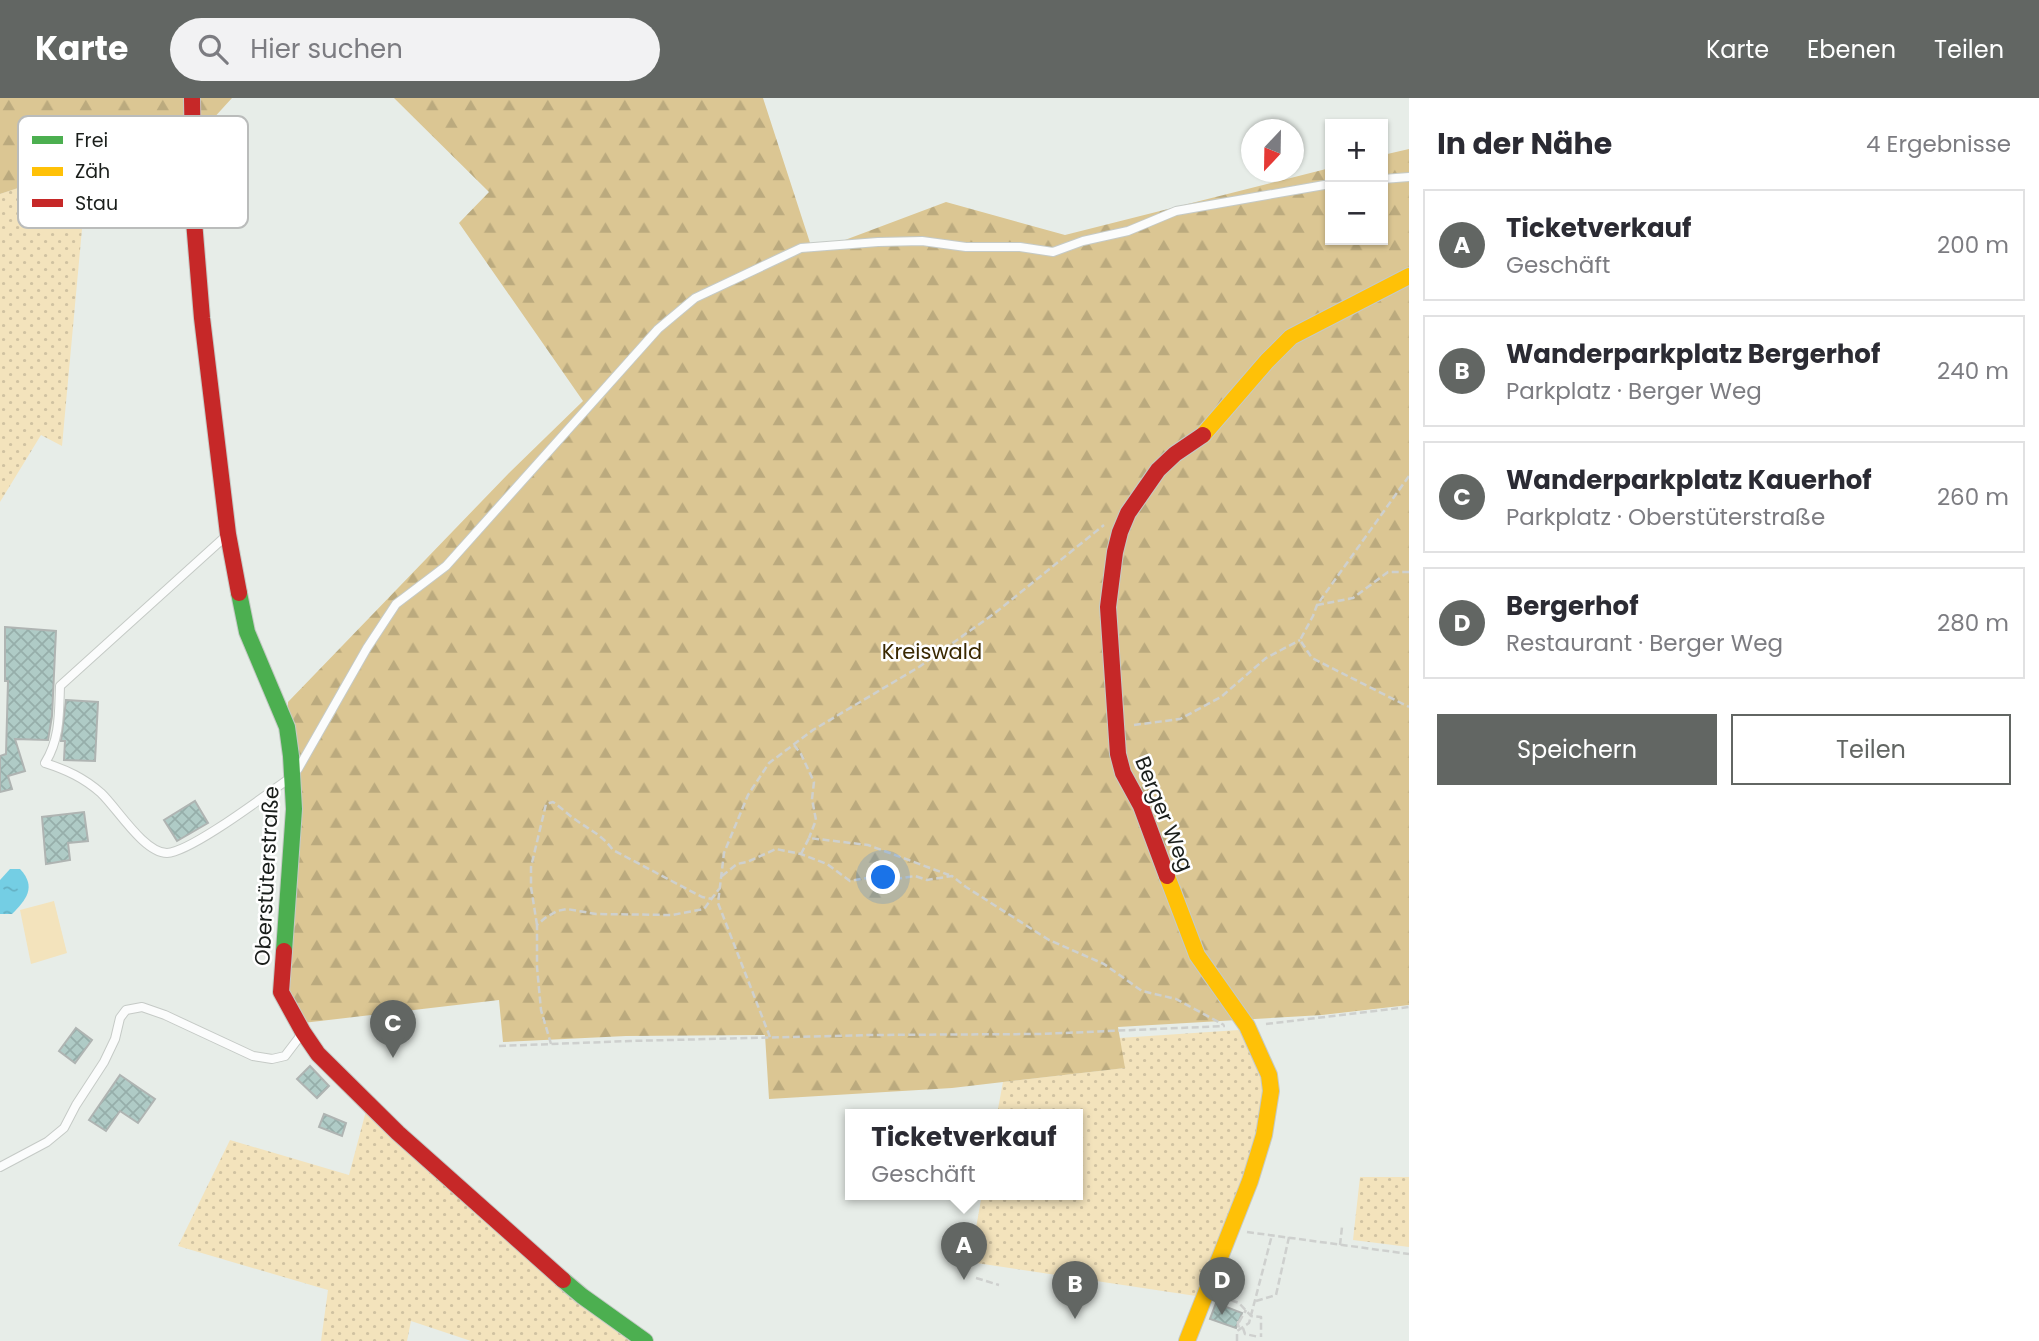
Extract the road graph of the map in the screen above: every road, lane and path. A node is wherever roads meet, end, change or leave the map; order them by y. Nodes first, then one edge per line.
1 (192, 98) edge
2 (192, 116) edge
3 (1409, 177) edge
4 (1388, 178) edge
5 (1325, 185) edge
6 (195, 228) edge
7 (1409, 276) edge
8 (1409, 476) edge
9 (1128, 513) junction
10 (228, 534) junction
11 (1409, 572) edge
12 (1317, 605) junction
13 (1300, 640) junction
14 (1409, 707) edge
15 (1116, 727) junction
16 (794, 744) junction
17 (293, 776) junction
18 (809, 838) junction
19 (801, 854) junction
20 (722, 876) junction
21 (952, 876) junction
22 (720, 888) junction
23 (712, 899) junction
24 (537, 925) junction
25 (1409, 1007) edge
26 (1247, 1026) junction
27 (303, 1032) junction
28 (770, 1037) junction
29 (551, 1044) junction
30 (499, 1046) dead end
31 (0, 1167) edge
32 (1342, 1227) dead end
33 (1230, 1231) junction
34 (1272, 1235) junction
35 (1289, 1237) junction
36 (1340, 1246) junction
37 (1409, 1254) edge
38 (976, 1278) dead end
39 (999, 1285) dead end
40 (1206, 1291) junction
41 (1256, 1301) junction
42 (1246, 1310) junction
43 (1251, 1316) junction
44 (1242, 1328) junction
45 (645, 1341) edge
46 (1187, 1341) edge
47 (1237, 1341) edge

1 - 2 street, Oberstüterstraße
3 - 4 lane
5 - 17 lane
6 - 10 street, Oberstüterstraße
7 - 9 street, Berger Weg
8 - 12 path
9 - 15 street, Berger Weg
9 - 16 path
10 - 17 street, Oberstüterstraße
10 - 17 lane
11 - 12 path
12 - 13 path
13 - 14 path
13 - 15 path
15 - 26 street, Berger Weg
16 - 18 path
16 - 20 path
17 - 27 street, Oberstüterstraße
18 - 19 path
18 - 21 path
19 - 20 path
19 - 21 path
20 - 22 path
21 - 28 path
22 - 23 path
22 - 28 path
23 - 24 path
23 - 24 path
24 - 29 path
25 - 26 path
26 - 33 street, Berger Weg
27 - 31 lane
27 - 45 street, Oberstüterstraße
28 - 29 path
29 - 30 path
32 - 36 path
33 - 34 path
33 - 40 street, Berger Weg
34 - 35 path
34 - 41 path
35 - 36 path
35 - 41 path
36 - 37 path
38 - 39 path
40 - 42 path
40 - 46 street, Berger Weg
41 - 43 path
42 - 43 path
42 - 44 path
43 - 44 path
43 - 44 path
44 - 47 path

